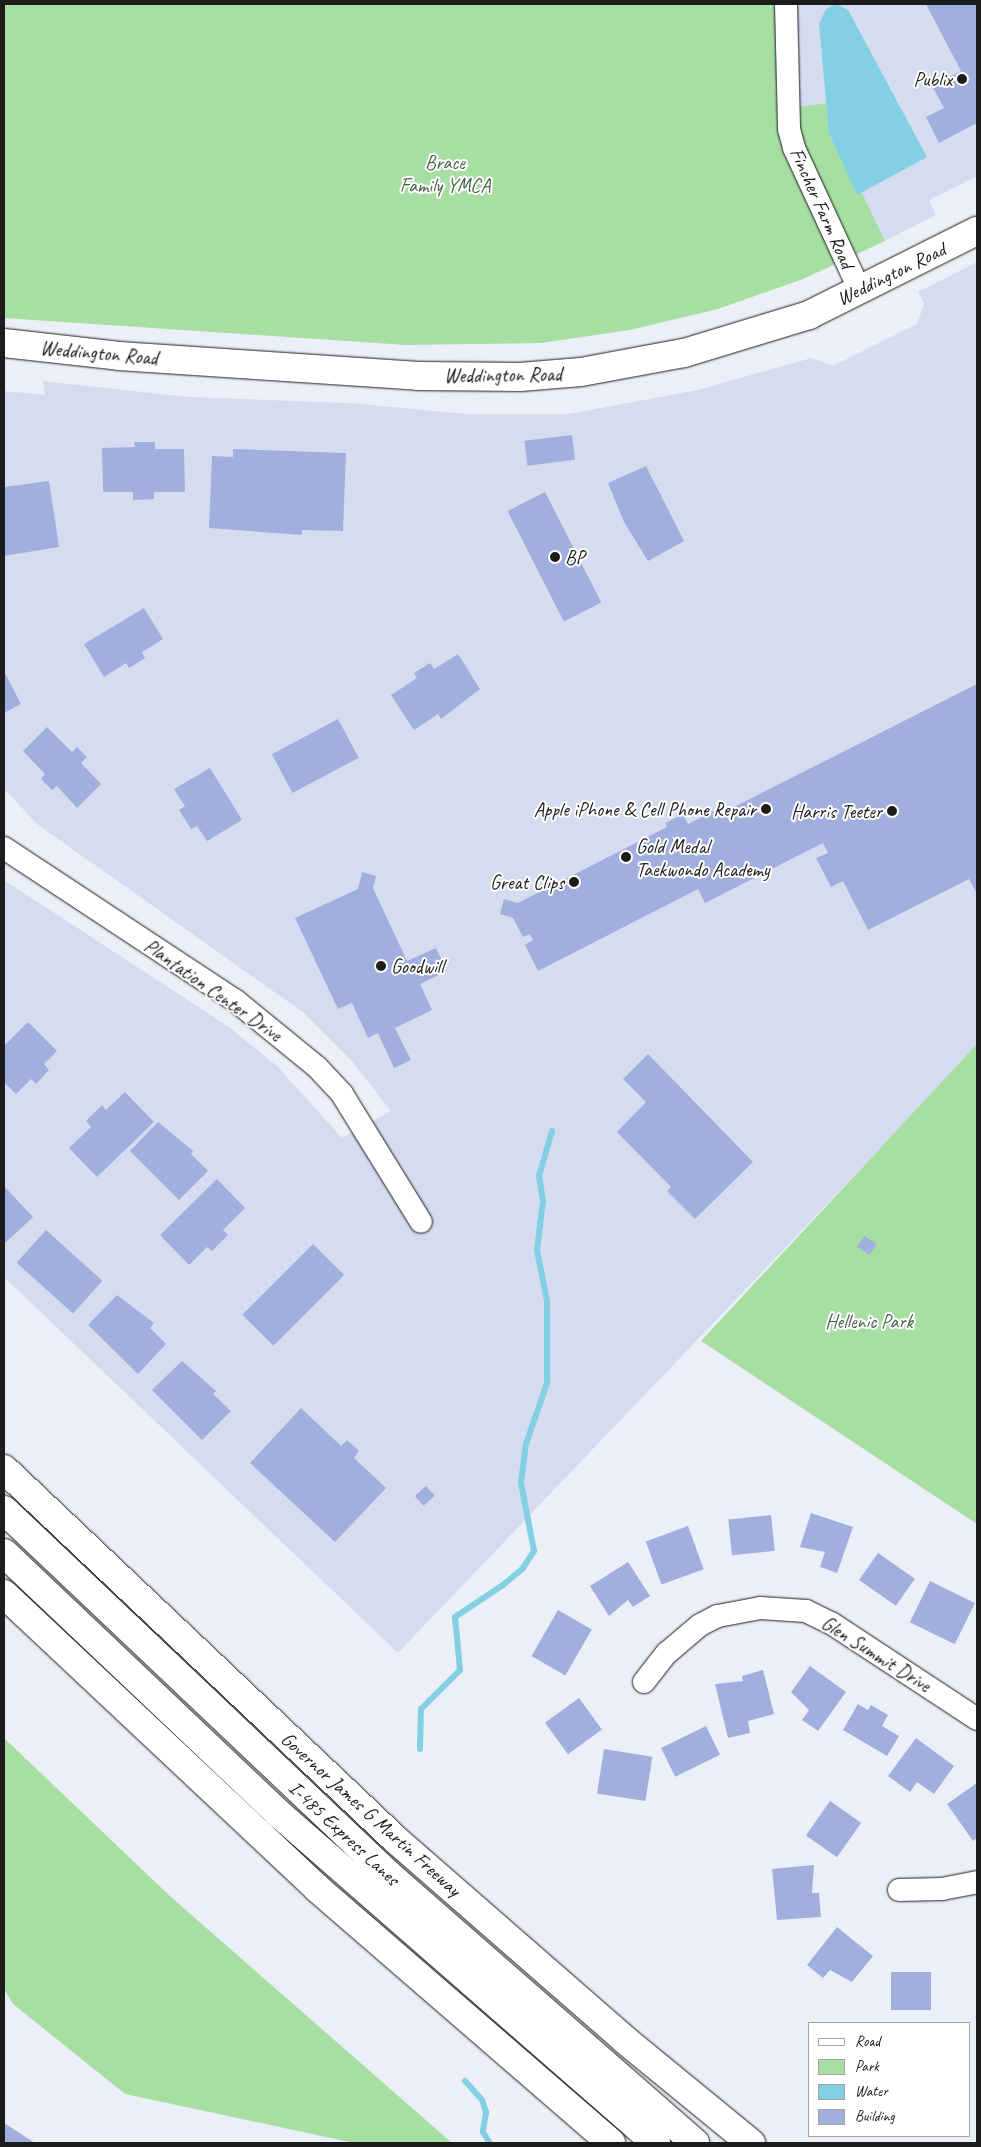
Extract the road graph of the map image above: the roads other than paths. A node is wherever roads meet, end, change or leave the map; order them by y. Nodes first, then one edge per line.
1 (786, 4) edge
2 (977, 231) edge
3 (860, 291) junction
4 (4, 343) edge
5 (4, 834) edge
6 (4, 848) edge
7 (25, 860) junction
8 (421, 1222) dead end
9 (4, 1469) edge
10 (4, 1510) edge
11 (4, 1554) edge
12 (4, 1594) edge
13 (644, 1682) dead end
14 (977, 1719) edge
15 (977, 1882) edge
16 (899, 1890) dead end
17 (611, 2143) edge
18 (656, 2143) edge
19 (695, 2143) edge
20 (751, 2143) edge

1 - 3 street, Fincher Farm Road
2 - 3 main road, Weddington Road
3 - 4 main road, Weddington Road
5 - 7 street, Plantation Center Drive
6 - 7 street, Plantation Center Drive
7 - 8 street, Plantation Center Drive
9 - 20 main road, Governor James G Martin Freeway
10 - 19 main road, I-485 Express Lanes
11 - 18 main road, I-485 Express Lanes
12 - 17 main road
13 - 14 street, Glen Summit Drive
15 - 16 street

